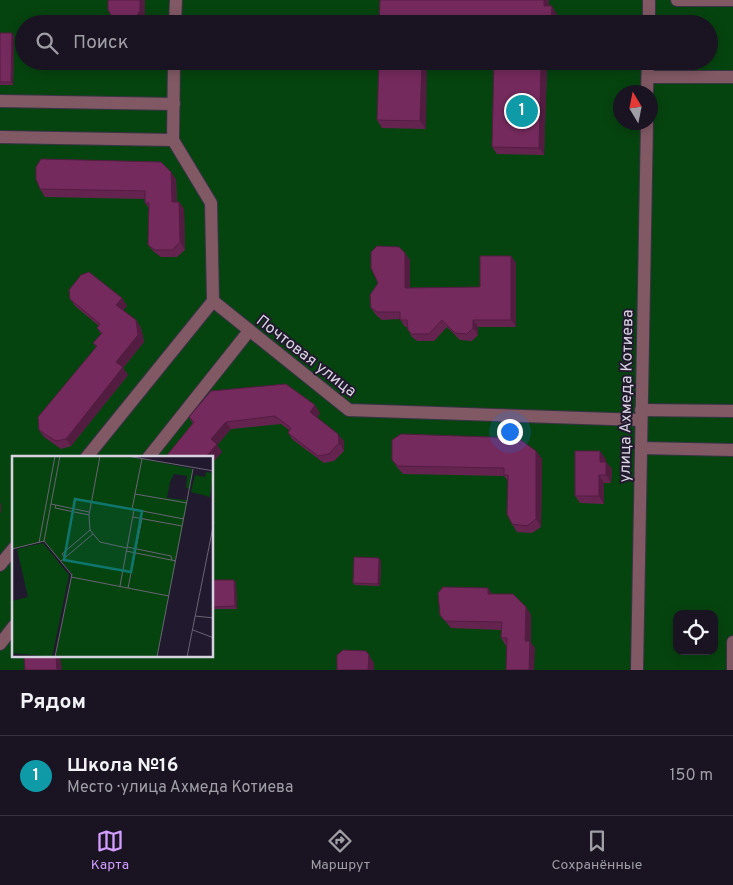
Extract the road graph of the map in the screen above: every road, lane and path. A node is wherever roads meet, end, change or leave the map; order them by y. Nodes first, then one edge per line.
1 (176, 0) edge
2 (649, 0) edge
3 (677, 0) edge
4 (733, 0) edge
5 (175, 15) edge
6 (649, 15) edge
7 (174, 70) edge
8 (648, 70) edge
9 (648, 77) junction
10 (733, 77) edge
11 (647, 85) edge
12 (0, 101) edge
13 (174, 104) junction
14 (647, 130) edge
15 (0, 137) edge
16 (173, 140) junction
17 (213, 301) junction
18 (249, 331) junction
19 (733, 411) edge
20 (641, 415) junction
21 (641, 448) junction
22 (733, 450) edge
23 (88, 456) edge
24 (150, 456) edge
25 (12, 550) edge
26 (0, 565) edge
27 (12, 628) edge
28 (1, 639) edge
29 (733, 642) edge
30 (637, 670) edge
31 (733, 670) edge

1 - 5 street
2 - 6 street
3 - 4 street
7 - 13 street
8 - 9 street
9 - 10 street
9 - 11 street
12 - 13 street
13 - 16 street
14 - 20 street, улица Ахмеда Котиева
15 - 16 street
16 - 17 street
17 - 18 street, Почтовая улица
17 - 23 street
18 - 20 street, Почтовая улица
18 - 24 street
19 - 20 street, Почтовая улица
20 - 21 street, улица Ахмеда Котиева
21 - 22 street
21 - 30 street, улица Ахмеда Котиева
25 - 26 street
27 - 28 street
29 - 31 street

